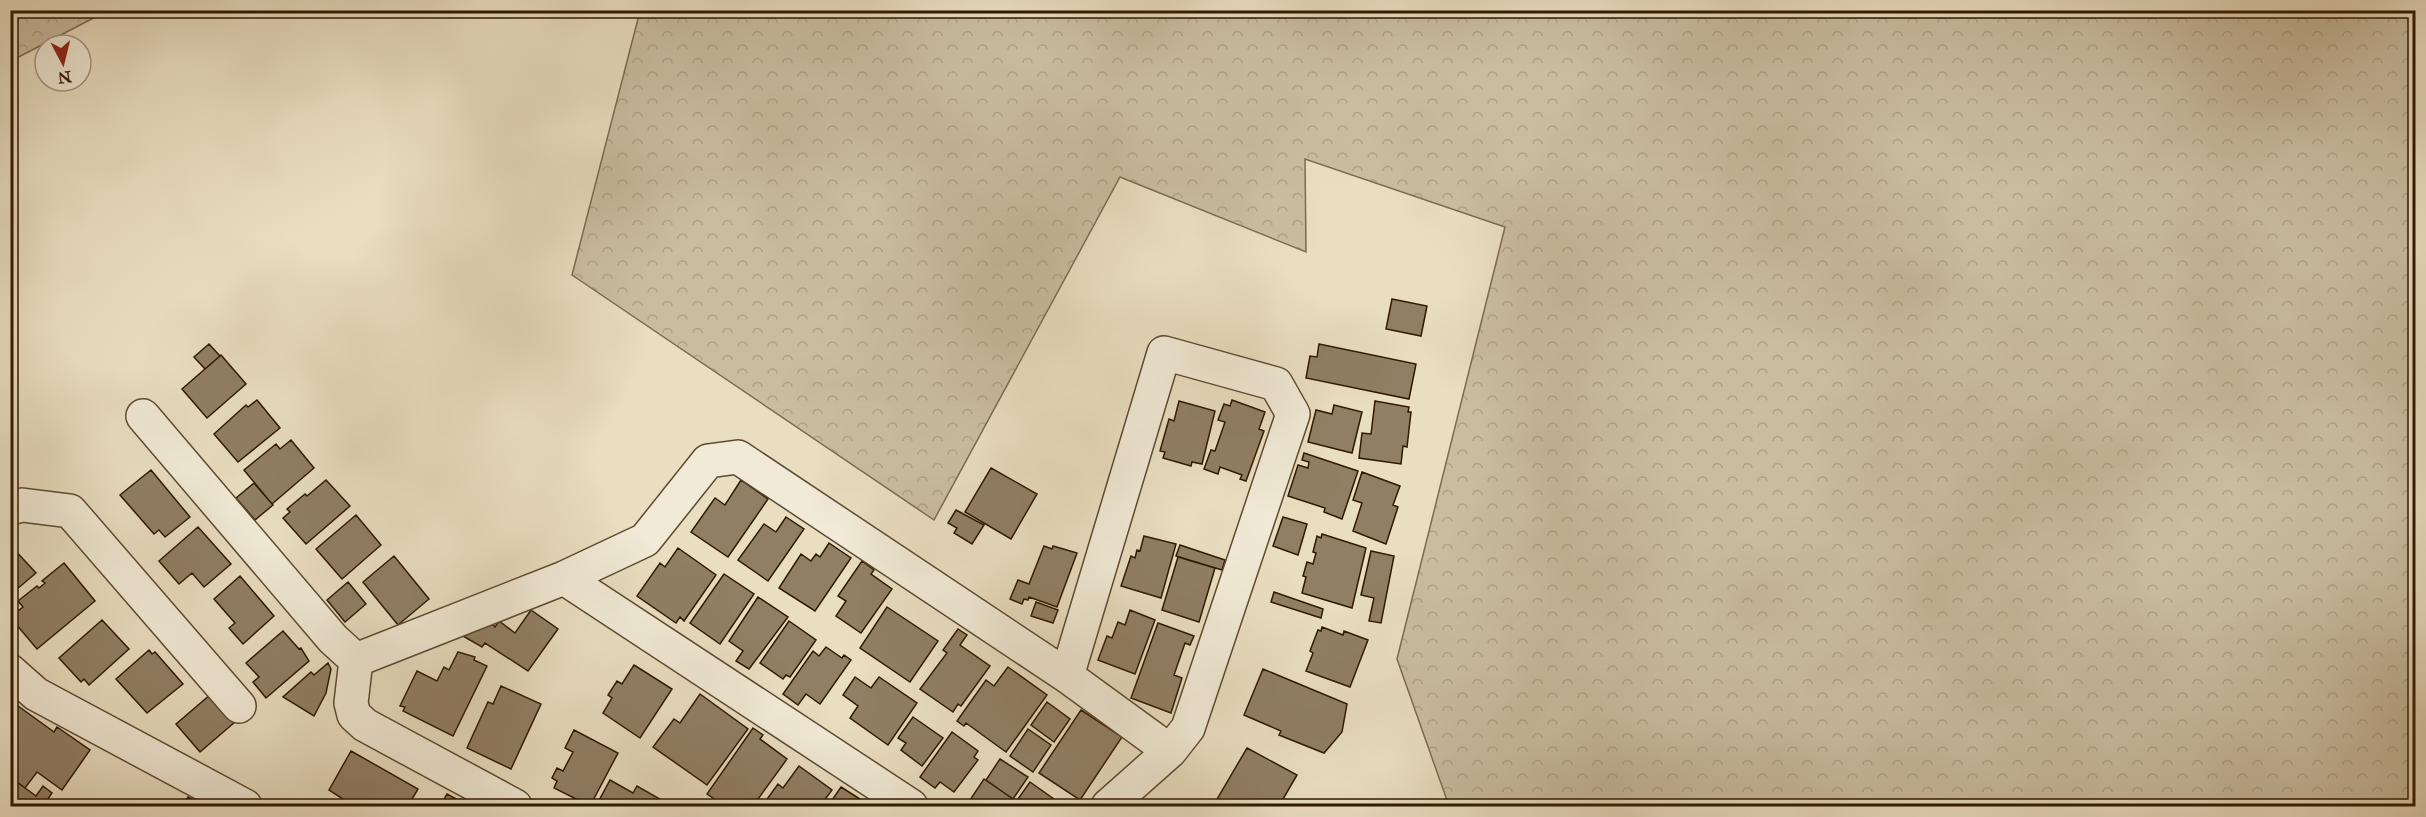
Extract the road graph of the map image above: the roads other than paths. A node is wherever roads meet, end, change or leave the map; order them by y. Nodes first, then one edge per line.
1 (143, 416) dead end
2 (10, 508) edge
3 (564, 578) junction
4 (356, 660) junction
5 (12, 676) edge
6 (1067, 676) junction
7 (239, 706) dead end
8 (1170, 751) junction
9 (245, 807) edge
10 (515, 807) edge
11 (911, 807) edge
12 (1108, 807) edge

1 - 4 street
2 - 7 street
3 - 4 street
3 - 6 street
3 - 11 street
4 - 10 street
5 - 9 street
6 - 8 street
6 - 8 street
8 - 12 street

